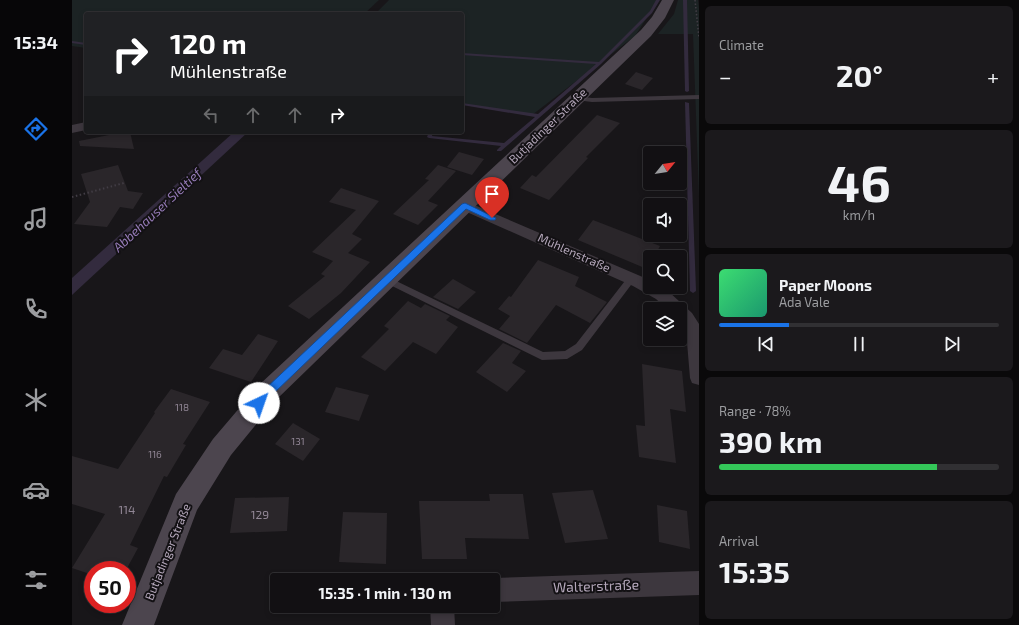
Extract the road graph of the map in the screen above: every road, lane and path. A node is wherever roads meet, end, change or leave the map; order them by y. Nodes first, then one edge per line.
1 (668, 0) edge
2 (695, 0) edge
3 (699, 38) edge
4 (699, 97) edge
5 (576, 98) junction
6 (84, 126) edge
7 (72, 129) edge
8 (124, 183) dead end
9 (72, 197) edge
10 (465, 206) junction
11 (631, 278) junction
12 (387, 280) junction
13 (670, 302) edge
14 (687, 320) edge
15 (699, 378) edge
16 (699, 583) edge
17 (500, 590) edge
18 (442, 613) edge
19 (138, 625) edge
20 (443, 625) edge

1 - 5 main road, Butjadinger Straße
2 - 3 path
4 - 5 lane
5 - 10 main road, Butjadinger Straße
6 - 7 street
8 - 9 path
10 - 11 street, Mühlenstraße
10 - 12 main road, Butjadinger Straße
11 - 12 lane
11 - 13 street, Mühlenstraße
12 - 19 main road, Butjadinger Straße
14 - 15 street, Mühlenstraße
16 - 17 street, Walterstraße
18 - 20 street

